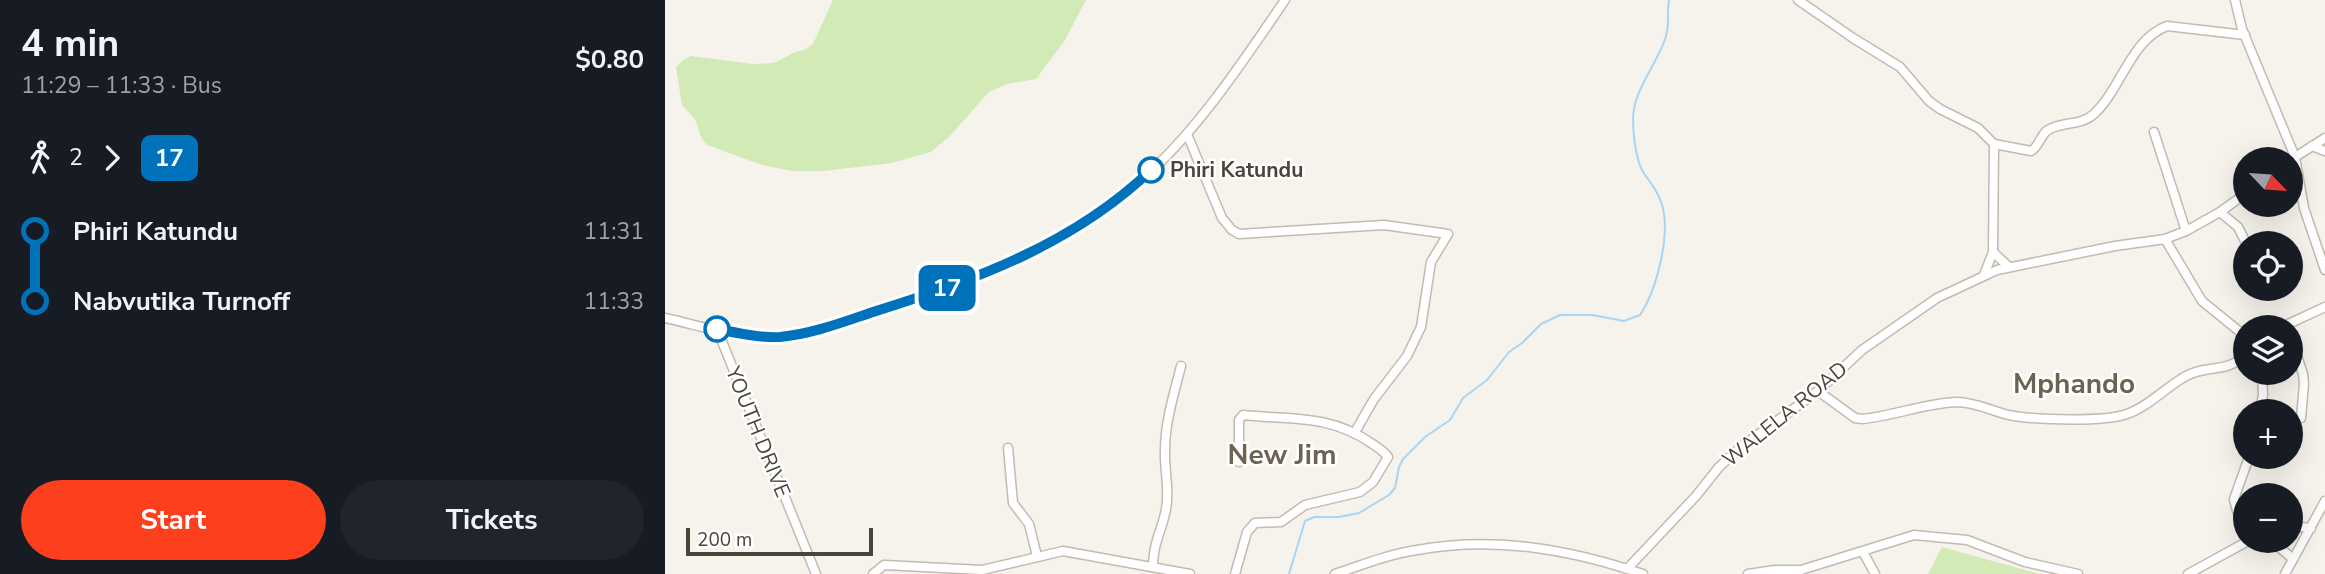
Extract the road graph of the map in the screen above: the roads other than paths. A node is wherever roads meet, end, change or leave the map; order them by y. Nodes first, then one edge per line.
1 (1285, 0) edge
2 (1798, 0) edge
3 (2235, 0) edge
4 (2245, 35) junction
5 (2154, 132) dead end
6 (1187, 134) junction
7 (2325, 138) edge
8 (1994, 144) junction
9 (2312, 146) junction
10 (2288, 147) edge
11 (2325, 151) edge
12 (2303, 152) edge
13 (2233, 203) edge
14 (2303, 204) edge
15 (2220, 212) junction
16 (2186, 231) junction
17 (2240, 231) edge
18 (2165, 239) junction
19 (1993, 252) junction
20 (2009, 267) junction
21 (2325, 270) edge
22 (1985, 275) junction
23 (2325, 307) edge
24 (2303, 317) edge
25 (665, 318) edge
26 (2233, 326) edge
27 (717, 329) junction
28 (2233, 364) edge
29 (1181, 366) dead end
30 (2303, 373) edge
31 (1818, 391) junction
32 (2303, 399) edge
33 (1355, 432) junction
34 (1008, 448) dead end
35 (1239, 463) dead end
36 (2325, 501) edge
37 (2303, 527) edge
38 (2311, 528) junction
39 (2233, 549) edge
40 (1863, 552) junction
41 (2286, 553) edge
42 (1037, 556) junction
43 (2293, 559) junction
44 (1627, 569) junction
45 (1158, 570) edge
46 (972, 572) edge
47 (816, 574) edge
48 (873, 574) edge
49 (1190, 574) edge
50 (1235, 574) edge
51 (1335, 574) edge
52 (1643, 574) edge
53 (1748, 574) edge
54 (1875, 574) edge
55 (2078, 574) edge
56 (2188, 574) edge
57 (2285, 574) edge

1 - 6 street
2 - 8 street
3 - 4 street
4 - 8 street
4 - 10 street
5 - 16 street
6 - 27 street
6 - 33 street
7 - 9 street
8 - 19 street
9 - 11 street
9 - 12 street
13 - 15 street, WALELA ROAD
14 - 21 street
15 - 16 street, WALELA ROAD
15 - 17 street
16 - 18 street, WALELA ROAD
18 - 20 street, WALELA ROAD
18 - 26 street
19 - 20 street
19 - 22 street
20 - 22 street, WALELA ROAD
22 - 31 street, WALELA ROAD
23 - 24 street
25 - 27 street
27 - 47 street, YOUTH DRIVE
28 - 31 street
29 - 45 street
30 - 32 street
31 - 44 street, WALELA ROAD
33 - 35 street
33 - 50 street
34 - 42 street
36 - 38 street
37 - 38 street
38 - 43 street
39 - 56 street
40 - 53 street
40 - 54 street
40 - 55 street
41 - 43 street
42 - 45 street
42 - 46 street
43 - 57 street
44 - 51 street
44 - 52 street
45 - 49 street
46 - 48 street

